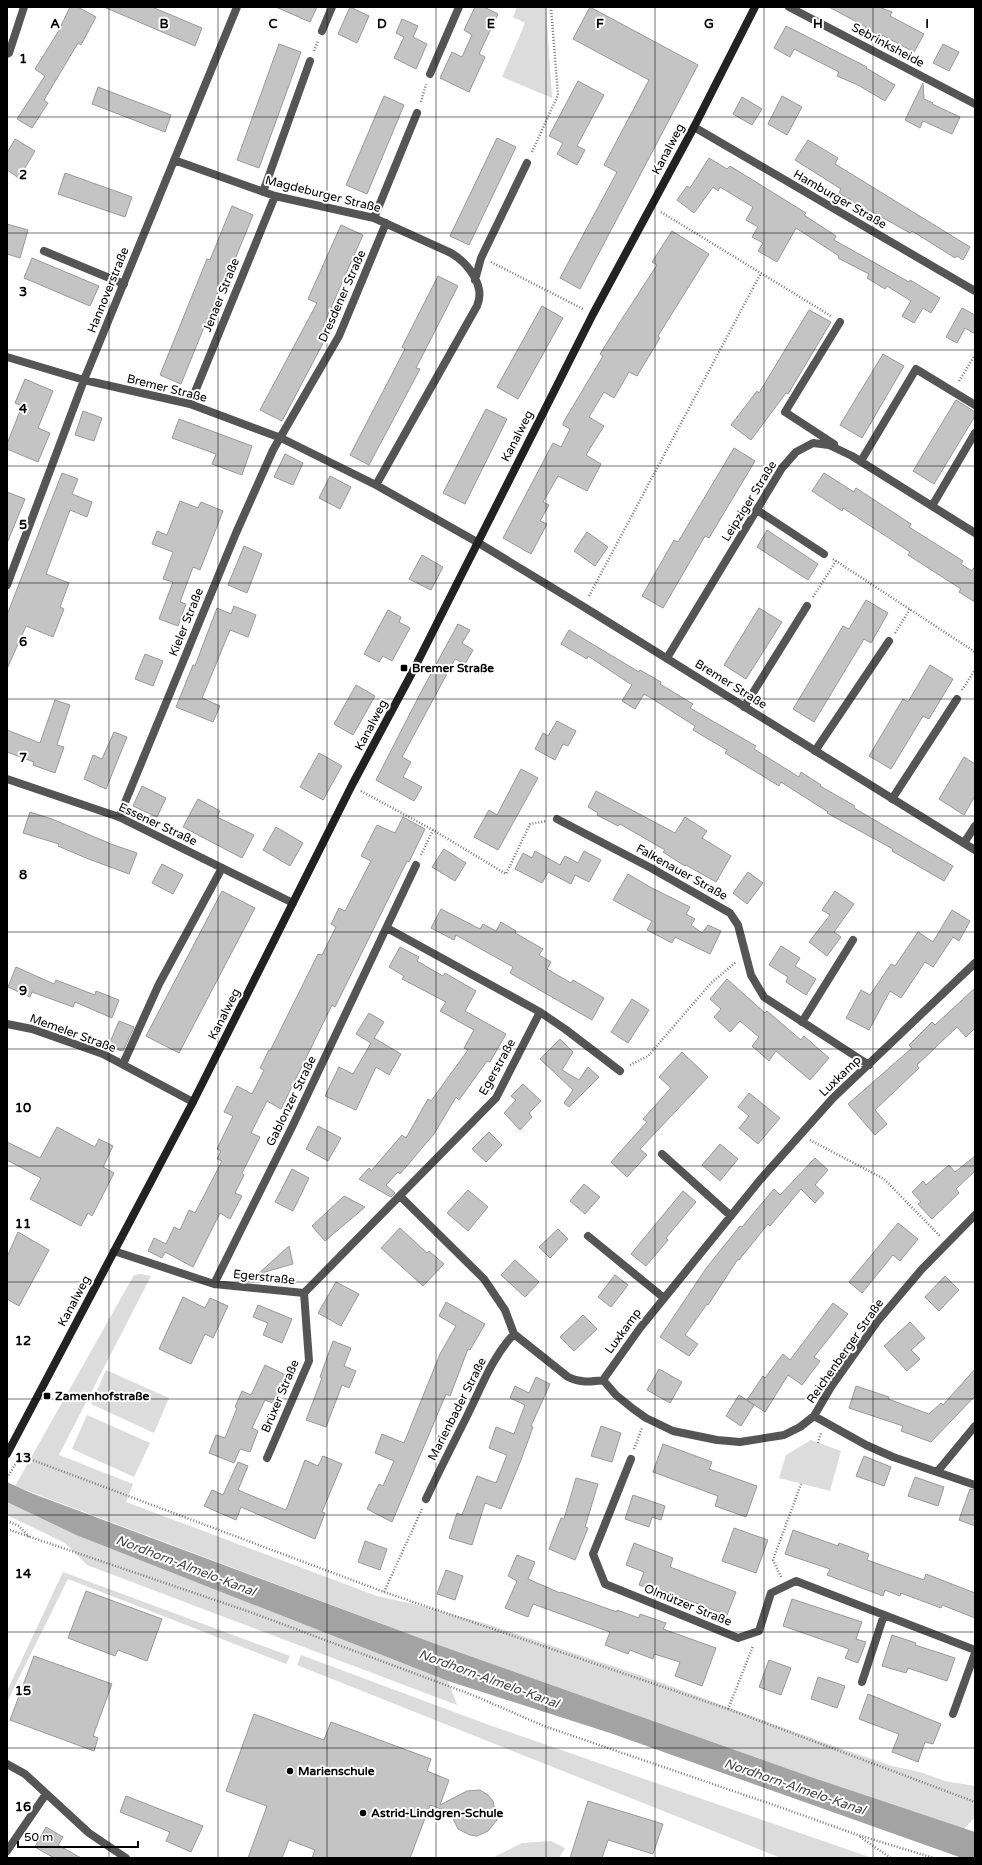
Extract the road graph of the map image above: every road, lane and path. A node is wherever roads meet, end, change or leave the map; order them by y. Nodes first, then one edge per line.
1 (24, 7) edge
2 (237, 7) edge
3 (332, 7) edge
4 (459, 7) edge
5 (551, 7) edge
6 (755, 7) edge
7 (789, 7) edge
8 (322, 31) joint
9 (7, 54) edge
10 (310, 61) joint
11 (430, 74) joint
12 (975, 104) edge
13 (417, 113) joint
14 (694, 127) junction
15 (174, 160) junction
16 (527, 163) joint
17 (262, 192) junction
18 (275, 196) junction
19 (659, 211) dead end
20 (374, 218) junction
21 (386, 223) junction
22 (44, 251) dead end
23 (481, 258) junction
24 (761, 273) junction
25 (475, 280) junction
26 (124, 284) junction
27 (975, 291) edge
28 (593, 314) junction
29 (840, 322) joint
30 (975, 355) edge
31 (7, 357) edge
32 (84, 380) junction
33 (953, 392) junction
34 (190, 404) junction
35 (975, 405) edge
36 (975, 433) edge
37 (280, 438) junction
38 (852, 456) junction
39 (861, 461) junction
40 (376, 484) junction
41 (932, 506) junction
42 (757, 510) junction
43 (975, 533) edge
44 (477, 542) junction
45 (824, 554) joint
46 (836, 561) junction
47 (7, 585) edge
48 (807, 606) joint
49 (584, 607) junction
50 (910, 610) junction
51 (889, 641) joint
52 (975, 652) edge
53 (667, 658) junction
54 (975, 670) edge
55 (957, 699) joint
56 (744, 707) junction
57 (815, 751) junction
58 (7, 779) edge
59 (352, 785) junction
60 (892, 799) junction
61 (119, 818) junction
62 (557, 819) joint
63 (975, 826) edge
64 (433, 830) junction
65 (964, 843) junction
66 (975, 850) edge
67 (416, 865) joint
68 (222, 868) junction
69 (293, 904) junction
70 (387, 928) junction
71 (853, 940) dead end
72 (745, 954) junction
73 (975, 963) edge
74 (540, 1012) junction
75 (802, 1022) junction
76 (7, 1024) edge
77 (123, 1064) junction
78 (869, 1065) junction
79 (620, 1070) joint
80 (193, 1102) junction
81 (800, 1135) junction
82 (662, 1154) dead end
83 (400, 1197) junction
84 (975, 1215) edge
85 (730, 1216) junction
86 (588, 1236) dead end
87 (947, 1244) junction
88 (114, 1251) junction
89 (214, 1284) junction
90 (304, 1293) junction
91 (664, 1298) junction
92 (514, 1334) junction
93 (603, 1380) junction
94 (814, 1416) junction
95 (646, 1418) junction
96 (975, 1426) edge
97 (8, 1452) edge
98 (267, 1458) dead end
99 (631, 1459) joint
100 (15, 1466) dead end
101 (937, 1472) junction
102 (7, 1478) edge
103 (801, 1484) dead end
104 (975, 1485) edge
105 (426, 1499) joint
106 (7, 1521) edge
107 (7, 1529) edge
108 (30, 1537) junction
109 (785, 1587) junction
110 (384, 1592) junction
111 (884, 1615) junction
112 (759, 1631) junction
113 (975, 1652) edge
114 (862, 1682) dead end
115 (728, 1709) junction
116 (954, 1714) dead end
117 (7, 1764) edge
118 (46, 1794) junction
119 (975, 1802) edge
120 (858, 1835) junction
121 (7, 1851) edge
122 (126, 1858) edge
123 (891, 1858) edge
124 (934, 1858) edge

1 - 9 street
2 - 15 street, Hannoverstraße
3 - 8 street
4 - 11 street
5 - 16 path
6 - 14 street, Kanalweg
7 - 12 street, Sebrinksheide
8 - 10 path
10 - 17 street
11 - 13 path
13 - 20 street
14 - 27 street, Hamburger Straße
14 - 28 street, Kanalweg
15 - 17 street, Magdeburger Straße
15 - 26 street, Hannoverstraße
16 - 23 street, Magdeburger Straße
17 - 18 street, Magdeburger Straße
18 - 20 street, Magdeburger Straße
18 - 34 street, Jenaer Straße
19 - 24 path
20 - 21 street, Magdeburger Straße
21 - 25 street, Magdeburger Straße
21 - 37 street, Dresdener Straße
22 - 26 street
23 - 25 street, Magdeburger Straße
23 - 28 path
24 - 29 path
24 - 49 path
25 - 40 street, Magdeburger Straße
26 - 32 street, Hannoverstraße
28 - 44 street, Kanalweg
29 - 38 street
30 - 33 path
31 - 32 street, Bremer Straße
32 - 34 street, Bremer Straße
32 - 47 street, Hannoverstraße
33 - 35 street
33 - 39 street
34 - 37 street, Bremer Straße
36 - 41 street
37 - 40 street, Bremer Straße
37 - 61 street, Kieler Straße
38 - 39 street, Leipziger Straße
38 - 42 street, Leipziger Straße
39 - 41 street, Leipziger Straße
40 - 44 street, Bremer Straße
41 - 43 street, Leipziger Straße
42 - 45 street
42 - 53 street, Leipziger Straße
44 - 49 street, Bremer Straße
44 - 59 street, Kanalweg
45 - 46 path
46 - 48 path
46 - 50 path
48 - 56 street
49 - 53 street, Bremer Straße
50 - 51 path
50 - 52 path
51 - 57 street
53 - 56 street, Bremer Straße
54 - 55 path
55 - 60 street
56 - 57 street, Bremer Straße
57 - 60 street, Bremer Straße
58 - 61 street, Essener Straße
59 - 64 path
59 - 69 street, Kanalweg
60 - 65 street, Bremer Straße
61 - 68 street, Essener Straße
62 - 64 path
62 - 72 street, Falkenauer Straße
63 - 65 street
64 - 67 path
65 - 66 street, Bremer Straße
67 - 70 street, Gablonzer Straße
68 - 69 street, Essener Straße
68 - 77 street
69 - 80 street, Kanalweg
70 - 74 street
70 - 89 street, Gablonzer Straße
71 - 75 street
72 - 75 street, Falkenauer Straße
72 - 79 path
73 - 78 street, Luxkamp
74 - 79 street
74 - 83 street, Egerstraße
75 - 78 street, Falkenauer Straße
76 - 77 street, Memeler Straße
77 - 80 street, Memeler Straße
78 - 81 street, Luxkamp
80 - 88 street, Kanalweg
81 - 85 street, Luxkamp
81 - 87 path
82 - 85 street
83 - 90 street, Egerstraße
83 - 92 street
84 - 87 street, Reichenberger Straße
85 - 91 street, Luxkamp
86 - 91 street
87 - 94 street, Reichenberger Straße
88 - 89 street, Egerstraße
88 - 97 street, Kanalweg
89 - 90 street, Egerstraße
90 - 98 street, Brüxer Straße
91 - 93 street, Luxkamp
92 - 93 street
92 - 105 street, Marienbader Straße
93 - 95 street, Reichenberger Straße
94 - 95 street, Reichenberger Straße
94 - 101 street
95 - 99 path
96 - 101 street
97 - 110 path
99 - 112 street, Olmützer Straße
100 - 102 path
101 - 104 street
103 - 109 path
105 - 110 path
106 - 108 path
107 - 108 path
108 - 120 path
109 - 111 street
109 - 112 street
110 - 115 path
111 - 113 street
111 - 114 street
112 - 115 path
113 - 116 street
115 - 119 path
117 - 118 street
118 - 121 street
118 - 122 street
120 - 123 path
120 - 124 path

